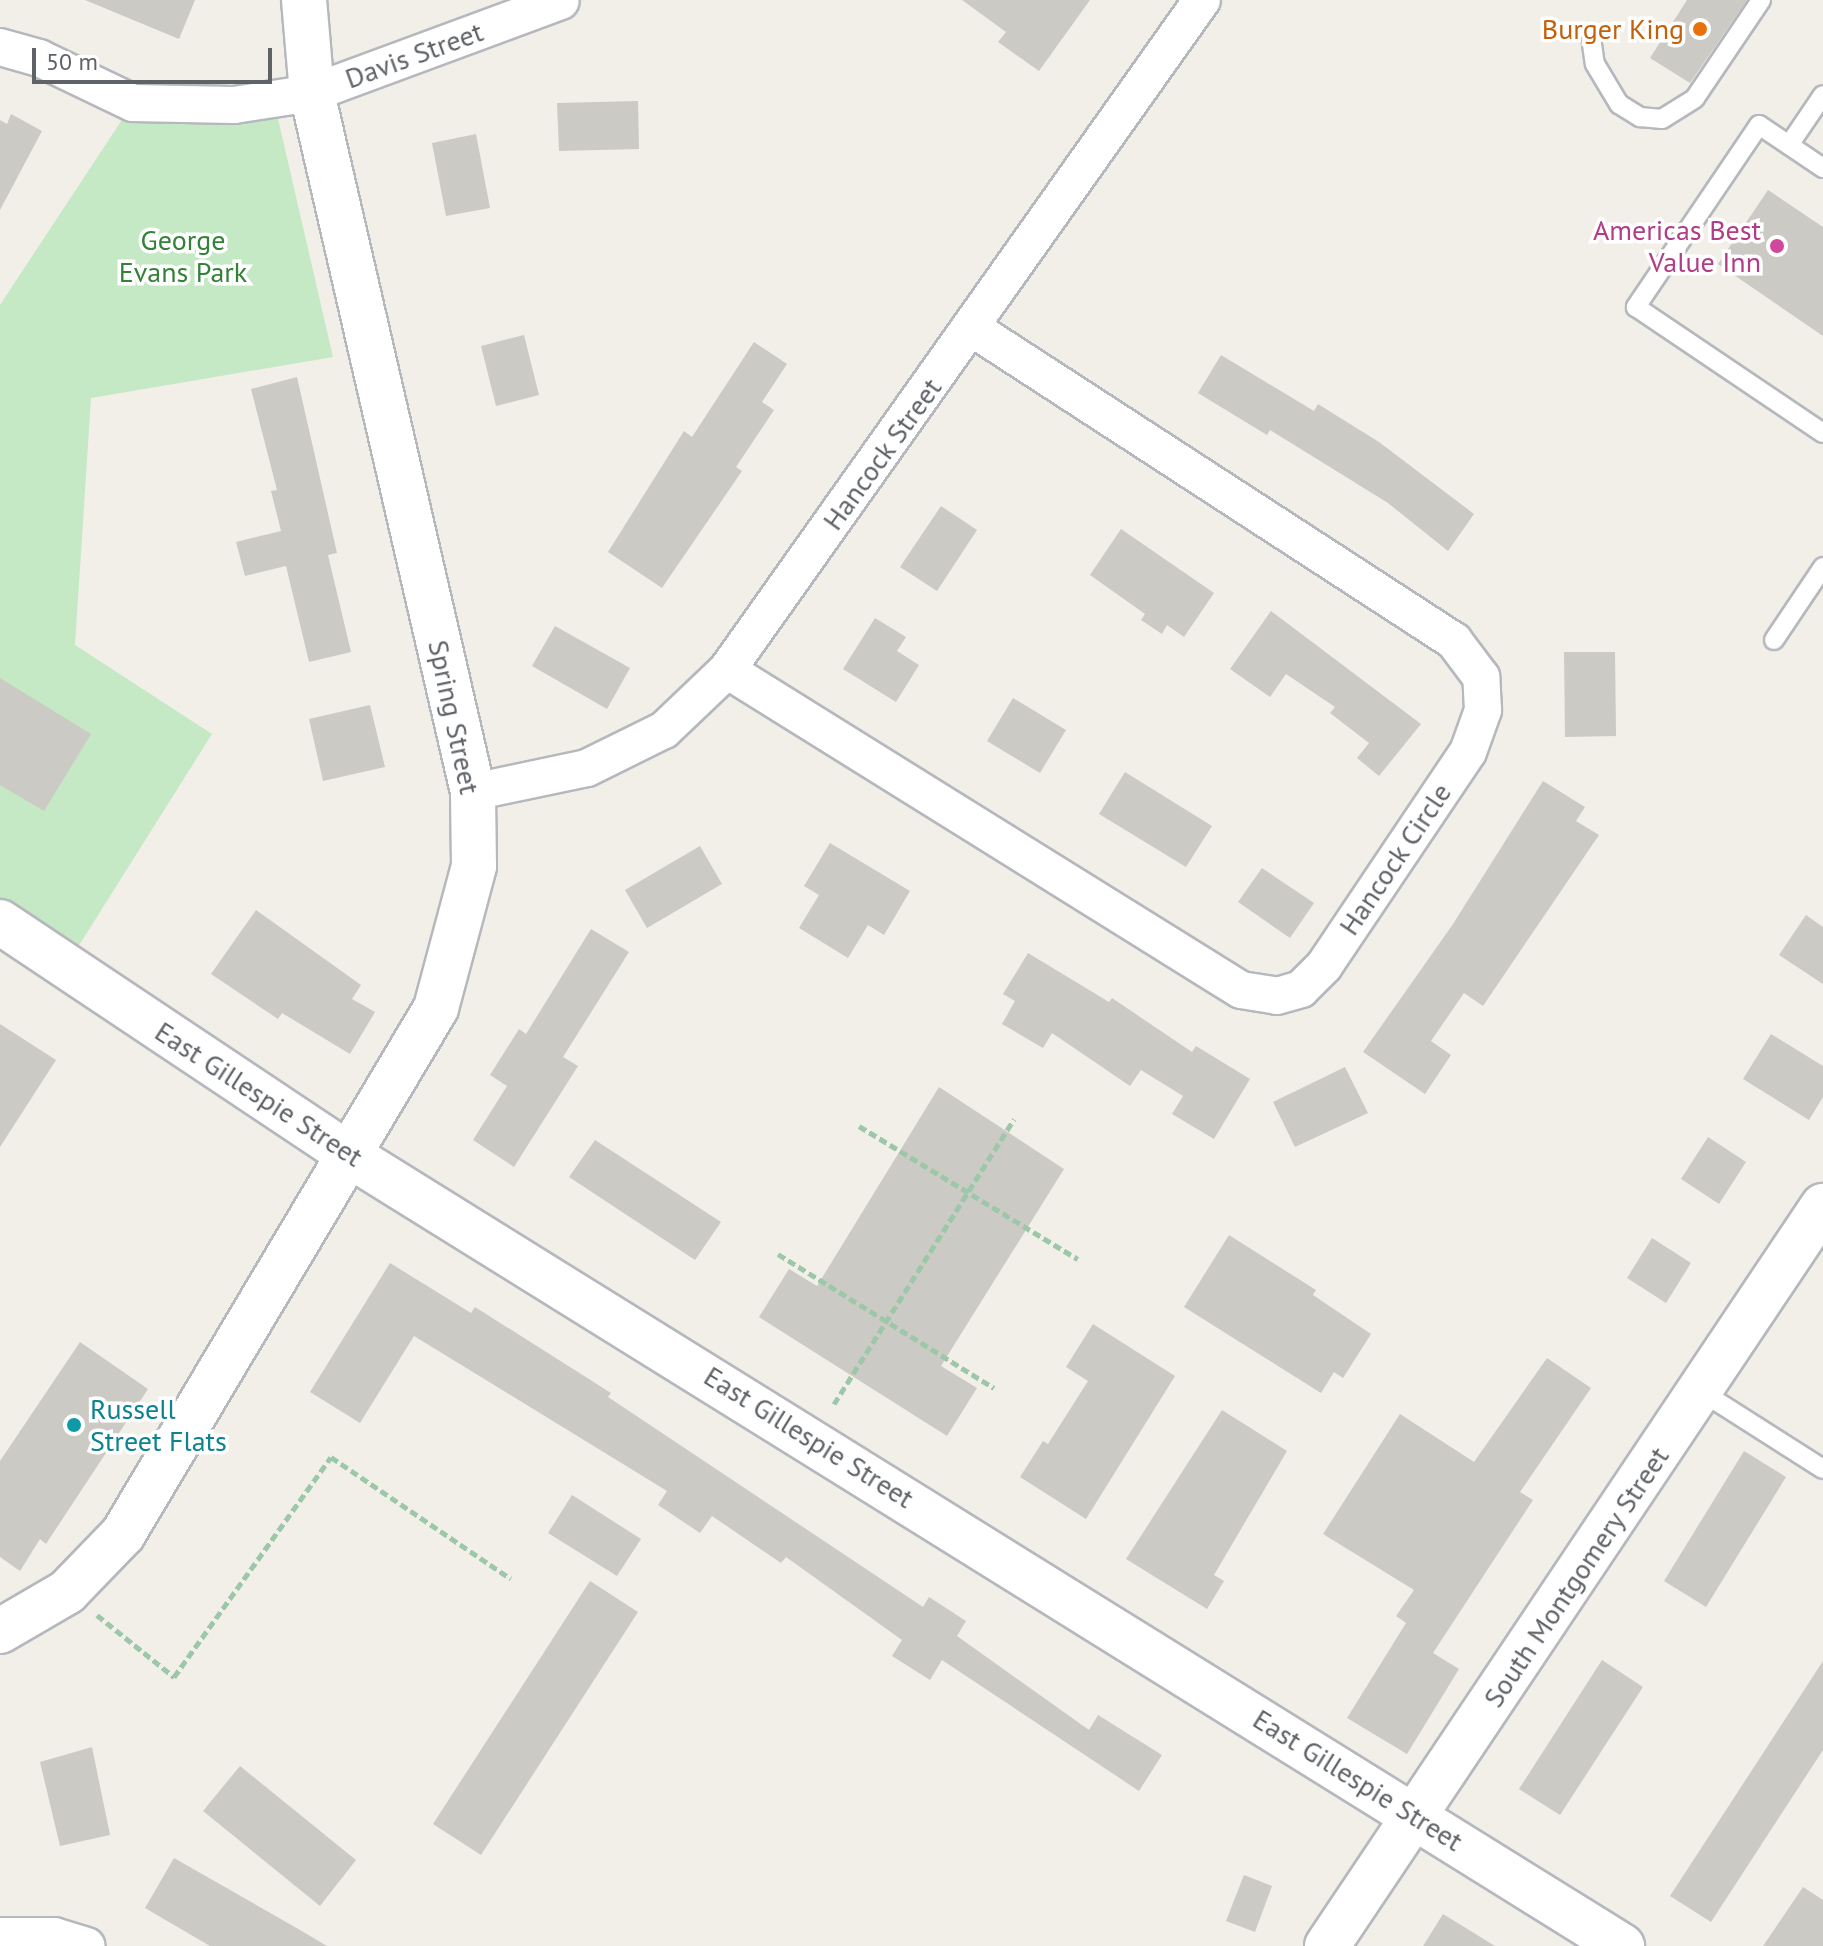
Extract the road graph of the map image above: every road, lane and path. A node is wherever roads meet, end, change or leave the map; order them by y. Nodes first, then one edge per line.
1 (304, 0) edge
2 (1202, 0) edge
3 (1761, 0) edge
4 (561, 1) edge
5 (1591, 37) dead end
6 (0, 47) edge
7 (312, 93) junction
8 (1823, 95) edge
9 (1789, 145) junction
10 (1823, 168) edge
11 (972, 328) junction
12 (1823, 433) edge
13 (1823, 567) edge
14 (1774, 640) dead end
15 (727, 670) junction
16 (473, 792) junction
17 (0, 922) edge
18 (1014, 1119) dead end
19 (859, 1126) dead end
20 (349, 1155) junction
21 (968, 1192) junction
22 (1823, 1206) edge
23 (778, 1254) dead end
24 (1078, 1259) dead end
25 (886, 1321) junction
26 (994, 1388) dead end
27 (1702, 1392) junction
28 (834, 1404) dead end
29 (1823, 1469) edge
30 (511, 1579) dead end
31 (88, 1608) dead end
32 (0, 1631) edge
33 (1414, 1814) junction
34 (0, 1936) edge
35 (86, 1946) edge
36 (1327, 1946) edge
37 (1622, 1946) edge

1 - 7 street, Spring Street
2 - 11 street, Hancock Street
3 - 5 lane
4 - 7 street, Davis Street
6 - 7 street, Davis Street
7 - 16 street, Spring Street
8 - 9 lane
9 - 10 lane
9 - 12 lane
11 - 15 street, Hancock Street
11 - 15 street, Hancock Circle
13 - 14 lane
15 - 16 street, Hancock Street
16 - 20 street, Spring Street
17 - 20 street, East Gillespie Street
18 - 21 path
19 - 21 path
20 - 32 street, Spring Street
20 - 33 street, East Gillespie Street
21 - 24 path
21 - 25 path
22 - 27 street, South Montgomery Street
23 - 25 path
25 - 26 path
25 - 28 path
27 - 29 lane
27 - 33 street, South Montgomery Street
30 - 31 path
33 - 36 street, South Montgomery Street
33 - 37 street, East Gillespie Street
34 - 35 street

